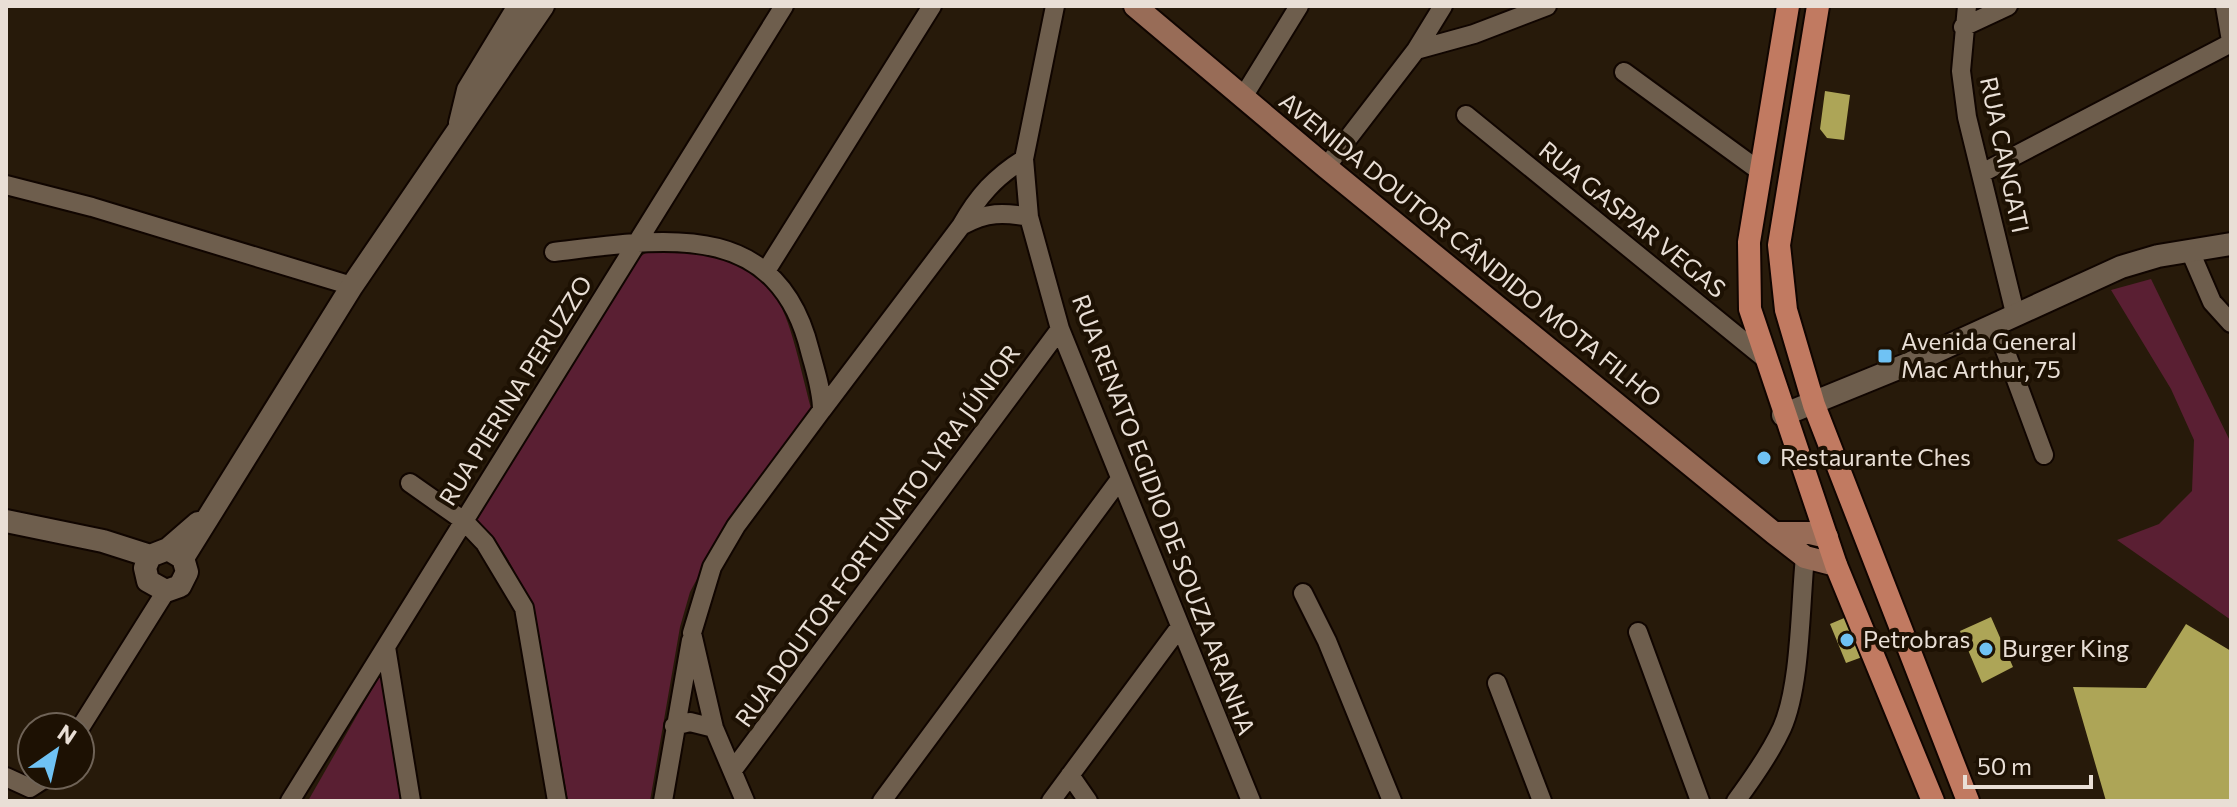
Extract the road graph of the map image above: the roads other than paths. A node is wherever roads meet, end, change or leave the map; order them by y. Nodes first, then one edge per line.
1 (519, 6) edge
2 (543, 6) edge
3 (784, 6) edge
4 (932, 6) edge
5 (1299, 6) edge
6 (1443, 6) edge
7 (1547, 6) edge
8 (1788, 6) edge
9 (1818, 6) edge
10 (1967, 6) edge
11 (2008, 6) edge
12 (2225, 6) edge
13 (1055, 7) edge
14 (1147, 9) edge
15 (1963, 27) junction
16 (2231, 42) edge
17 (1416, 50) junction
18 (1624, 72) dead end
19 (1243, 97) junction
20 (1466, 115) dead end
21 (460, 123) junction
22 (1024, 159) junction
23 (1326, 167) junction
24 (1761, 172) junction
25 (1982, 173) junction
26 (6, 185) edge
27 (1029, 217) junction
28 (961, 226) junction
29 (639, 243) junction
30 (2231, 244) edge
31 (2190, 251) junction
32 (554, 252) dead end
33 (766, 271) junction
34 (352, 286) junction
35 (2015, 313) junction
36 (1995, 323) junction
37 (2231, 323) edge
38 (1060, 329) junction
39 (1768, 361) junction
40 (1814, 405) junction
41 (822, 410) junction
42 (1783, 415) junction
43 (2044, 455) dead end
44 (1120, 479) junction
45 (410, 483) dead end
46 (6, 521) edge
47 (464, 521) junction
48 (1774, 533) junction
49 (1827, 537) junction
50 (1869, 549) junction
51 (1805, 557) junction
52 (1836, 565) junction
53 (160, 567) junction
54 (1303, 593) dead end
55 (1179, 628) junction
56 (1638, 632) dead end
57 (692, 633) junction
58 (386, 647) junction
59 (1497, 683) dead end
60 (678, 705) junction
61 (709, 708) junction
62 (90, 711) edge
63 (674, 726) junction
64 (714, 728) junction
65 (733, 770) junction
66 (1070, 775) junction
67 (290, 801) edge
68 (411, 801) edge
69 (557, 801) edge
70 (663, 801) edge
71 (745, 801) edge
72 (882, 801) edge
73 (1051, 801) edge
74 (1088, 801) edge
75 (1251, 801) edge
76 (1392, 801) edge
77 (1542, 801) edge
78 (1700, 801) edge
79 (1736, 801) edge
80 (1933, 801) edge
81 (1968, 801) edge

1 - 21 street
2 - 21 street
3 - 29 street, RUA PIERINA PERUZZO
4 - 33 street
5 - 19 street
6 - 17 street
7 - 17 street
8 - 24 main road
9 - 40 main road
10 - 15 street, RUA CANGATI
11 - 15 street
12 - 16 street
13 - 22 street, RUA RENATO EGIDIO DE SOUZA ARANHA
14 - 19 main road, AVENIDA DOUTOR CÂNDIDO MOTA FILHO
15 - 25 street, RUA CANGATI
16 - 25 street
17 - 23 street
18 - 24 street
19 - 23 main road, AVENIDA DOUTOR CÂNDIDO MOTA FILHO
20 - 39 street, RUA GASPAR VEGAS
21 - 34 street
22 - 27 street, RUA RENATO EGIDIO DE SOUZA ARANHA
22 - 28 street
23 - 48 main road, AVENIDA DOUTOR CÂNDIDO MOTA FILHO
24 - 39 main road
25 - 35 street, RUA CANGATI
26 - 34 street
27 - 28 street
27 - 38 street, RUA RENATO EGIDIO DE SOUZA ARANHA
28 - 41 street
29 - 32 street
29 - 33 street
29 - 47 street, RUA PIERINA PERUZZO
30 - 31 street
31 - 35 street
31 - 37 street
33 - 41 street
34 - 53 street
35 - 36 street
36 - 40 street
36 - 43 street
38 - 44 street, RUA RENATO EGIDIO DE SOUZA ARANHA
38 - 65 street, RUA DOUTOR FORTUNATO LYRA JÚNIOR
39 - 42 main road
40 - 42 street
40 - 50 main road
41 - 57 street
42 - 49 main road
44 - 55 street, RUA RENATO EGIDIO DE SOUZA ARANHA
44 - 72 street
45 - 47 street
46 - 53 street
47 - 58 street, RUA PIERINA PERUZZO
47 - 69 street
48 - 49 main road
48 - 51 main road, AVENIDA DOUTOR CÂNDIDO MOTA FILHO
49 - 50 main road
49 - 52 main road
50 - 81 main road
51 - 52 main road, AVENIDA DOUTOR CÂNDIDO MOTA FILHO
51 - 79 street
52 - 80 main road
53 - 62 street
54 - 76 street
55 - 66 street
55 - 75 street, RUA RENATO EGIDIO DE SOUZA ARANHA
56 - 78 street
57 - 60 street
57 - 61 street
58 - 67 street, RUA PIERINA PERUZZO
58 - 68 street
59 - 77 street
60 - 61 street
60 - 63 street
61 - 64 street
63 - 64 street
63 - 70 street
64 - 65 street
65 - 71 street
66 - 73 street
66 - 74 street

